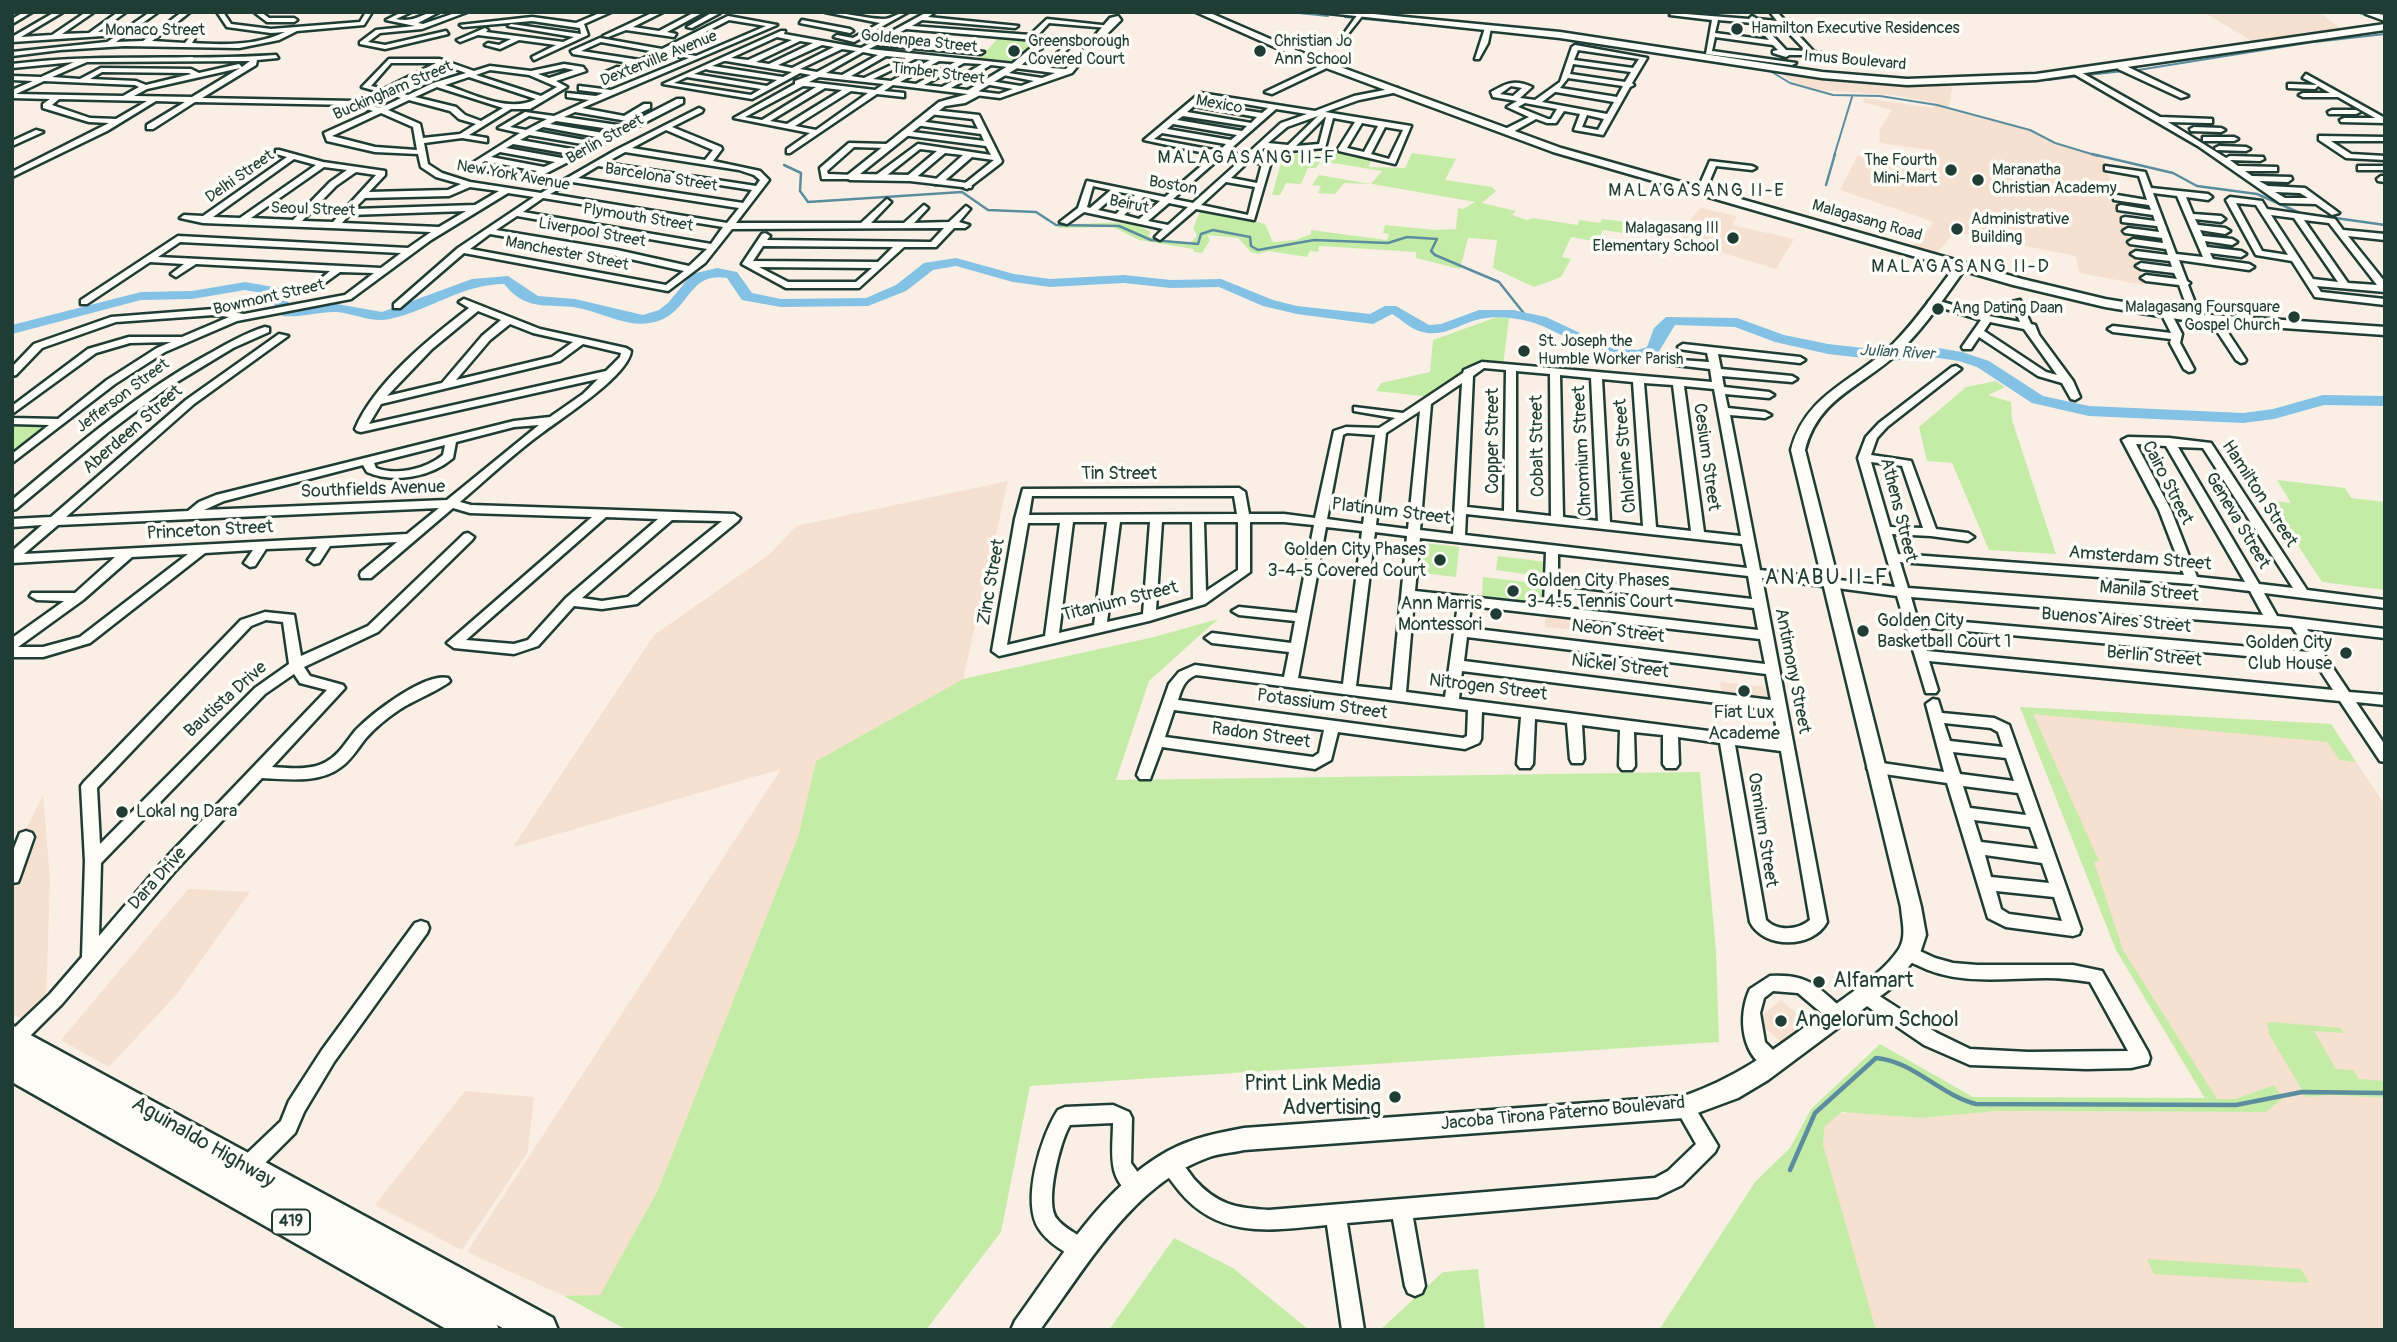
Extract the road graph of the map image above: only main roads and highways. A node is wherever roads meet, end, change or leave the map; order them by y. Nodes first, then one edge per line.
1 (1199, 12) edge
2 (1323, 12) edge
3 (2369, 12) edge
4 (2379, 12) edge
5 (2385, 16) edge
6 (2385, 27) edge
7 (2385, 331) edge
8 (15, 1059) edge
9 (470, 1311) edge
10 (541, 1330) edge

1 - 7 main road, Malagasang Road
2 - 6 main road, Imus Boulevard
3 - 5 main road
4 - 5 main road
8 - 9 highway, Aguinaldo Highway / 419
8 - 9 highway, Aguinaldo Highway / 419
9 - 10 highway, Aguinaldo Highway / 419

